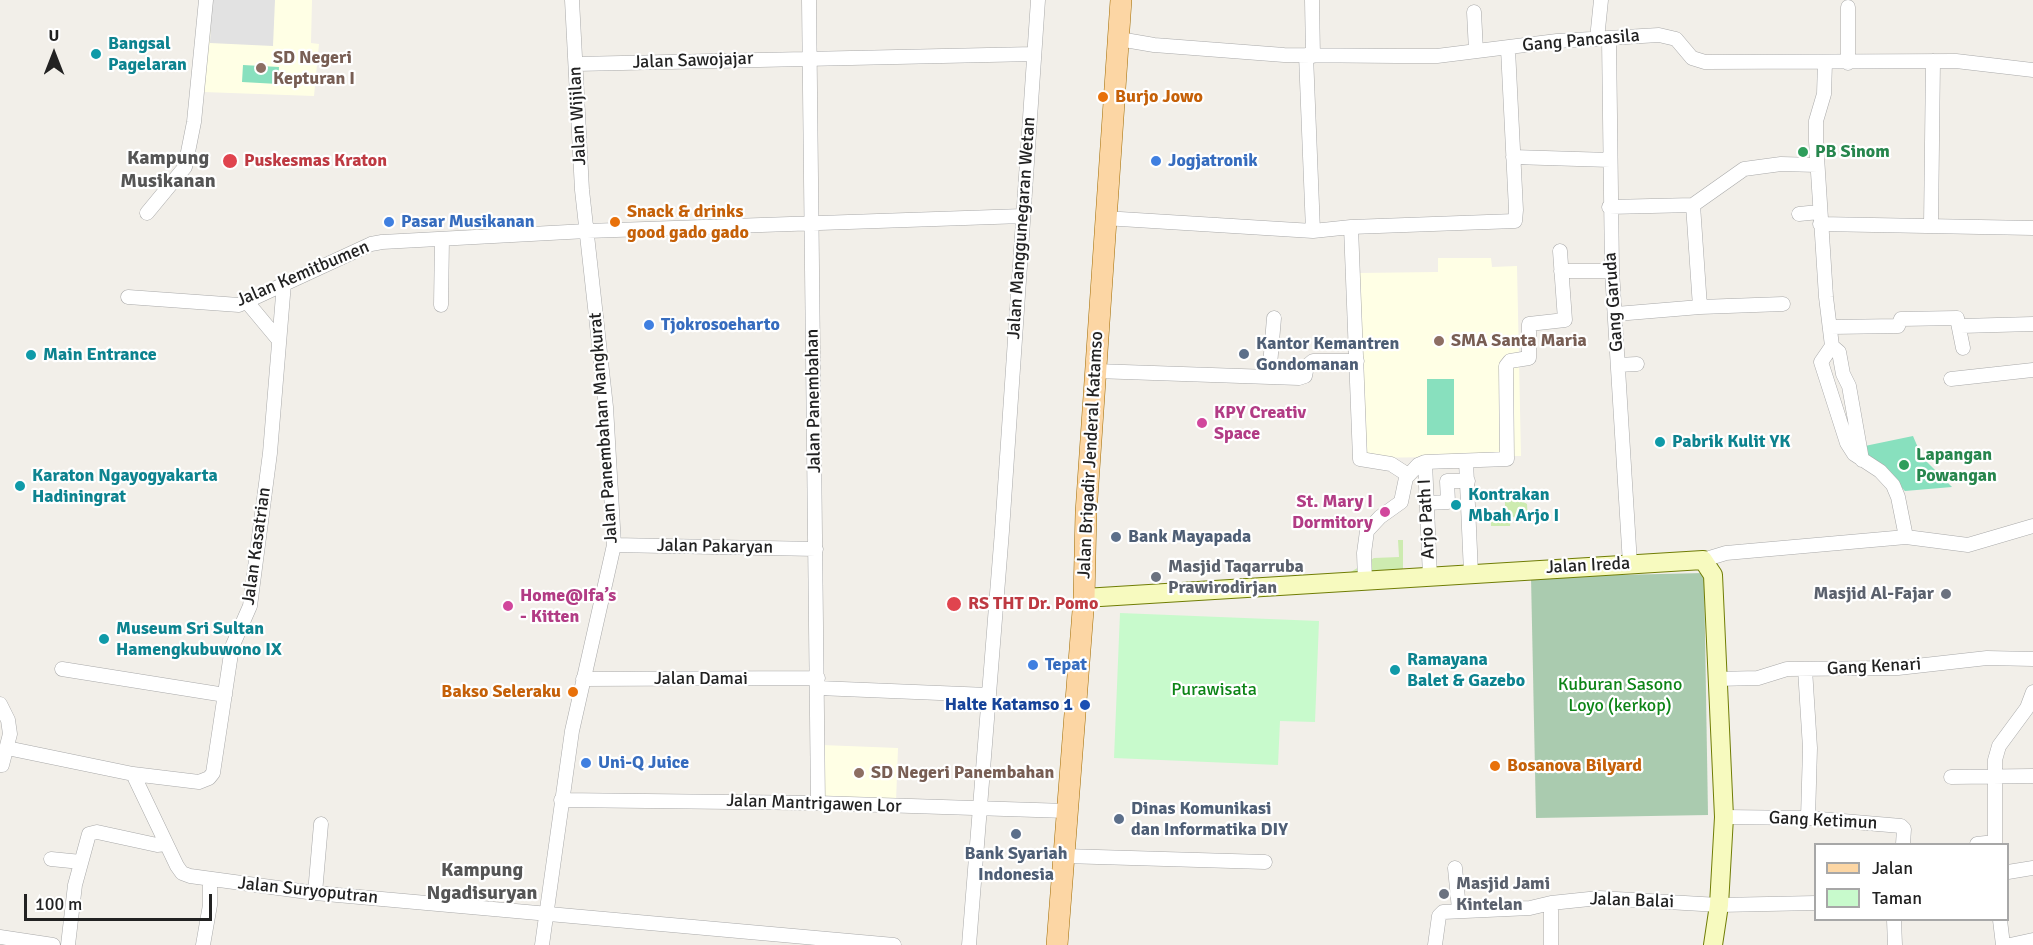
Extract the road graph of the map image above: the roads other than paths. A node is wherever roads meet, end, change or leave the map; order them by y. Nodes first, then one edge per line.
1 (206, 0) edge
2 (572, 0) edge
3 (809, 0) edge
4 (1038, 0) edge
5 (1121, 0) edge
6 (1312, 0) edge
7 (1601, 0) edge
8 (1848, 8) dead end
9 (1474, 12) dead end
10 (1119, 39) junction
11 (1603, 39) junction
12 (1508, 49) junction
13 (1476, 51) junction
14 (1034, 54) junction
15 (1309, 56) junction
16 (810, 57) junction
17 (1933, 60) junction
18 (1825, 63) junction
19 (1848, 63) junction
20 (576, 64) junction
21 (2033, 70) edge
22 (1513, 157) junction
23 (1610, 160) junction
24 (1817, 165) junction
25 (1693, 205) junction
26 (1610, 207) junction
27 (147, 213) dead end
28 (1799, 214) dead end
29 (1023, 216) junction
30 (1104, 218) junction
31 (1820, 218) junction
32 (813, 225) junction
33 (1931, 225) junction
34 (1351, 227) junction
35 (2033, 228) edge
36 (587, 231) junction
37 (1313, 231) junction
38 (442, 239) junction
39 (1560, 251) dead end
40 (1612, 271) junction
41 (1561, 272) junction
42 (284, 283) junction
43 (128, 297) dead end
44 (247, 302) junction
45 (1783, 304) dead end
46 (441, 305) dead end
47 (1700, 307) junction
48 (1616, 314) junction
49 (1274, 318) dead end
50 (2033, 324) edge
51 (1961, 326) junction
52 (1831, 327) junction
53 (277, 338) junction
54 (1833, 346) junction
55 (1963, 348) dead end
56 (1357, 361) junction
57 (1637, 363) dead end
58 (1618, 364) junction
59 (2033, 370) edge
60 (1095, 371) junction
61 (1269, 377) junction
62 (1951, 379) dead end
63 (1862, 460) junction
64 (1466, 461) junction
65 (1425, 462) junction
66 (1408, 475) junction
67 (1468, 481) junction
68 (1427, 503) junction
69 (2033, 526) edge
70 (1906, 537) junction
71 (614, 545) junction
72 (816, 549) junction
73 (1704, 560) junction
74 (1630, 564) junction
75 (1471, 573) junction
76 (1430, 577) junction
77 (1365, 581) junction
78 (1084, 597) junction
79 (2033, 658) edge
80 (62, 669) dead end
81 (1805, 669) junction
82 (583, 679) junction
83 (1716, 679) junction
84 (818, 683) junction
85 (225, 695) junction
86 (988, 695) junction
87 (2032, 697) edge
88 (0, 704) edge
89 (7, 748) junction
90 (0, 765) edge
91 (133, 774) junction
92 (2033, 776) edge
93 (1951, 777) dead end
94 (1994, 777) junction
95 (561, 800) junction
96 (818, 803) junction
97 (978, 810) junction
98 (1067, 811) junction
99 (1724, 817) junction
100 (1808, 818) junction
101 (321, 824) dead end
102 (1903, 843) edge
103 (1995, 843) edge
104 (166, 844) junction
105 (1064, 856) junction
106 (51, 859) dead end
107 (81, 862) junction
108 (1265, 862) dead end
109 (1455, 868) dead end
110 (2033, 868) edge
111 (2009, 872) edge
112 (210, 880) junction
113 (315, 893) junction
114 (1551, 903) junction
115 (1814, 903) edge
116 (1719, 905) junction
117 (1459, 909) junction
118 (545, 914) junction
119 (1894, 921) edge
120 (2000, 921) edge
121 (0, 937) edge
122 (2033, 940) edge
123 (52, 945) edge
124 (68, 945) edge
125 (203, 945) edge
126 (542, 945) edge
127 (894, 945) edge
128 (969, 945) edge
129 (1057, 945) edge
130 (1435, 945) edge
131 (1551, 945) edge
132 (1713, 945) edge
133 (1895, 945) edge
134 (2003, 945) edge
135 (2010, 945) edge

1 - 27 street
2 - 20 street, Jalan Wijilan
3 - 16 street, Jalan Panembahan
4 - 14 street, Jalan Manggunegaran Wetan
5 - 10 main road, Jalan Brigadir Jenderal Katamso
6 - 15 street
7 - 11 street, Gang Garuda
8 - 19 street
9 - 13 street
10 - 15 street, Gang Pancasila
10 - 30 main road, Jalan Brigadir Jenderal Katamso
11 - 12 street, Gang Pancasila
11 - 18 street, Gang Pancasila
11 - 23 street, Gang Garuda
12 - 13 street, Gang Pancasila
12 - 22 street
13 - 15 street, Gang Pancasila
14 - 16 street, Jalan Sawojajar
14 - 29 street, Jalan Manggunegaran Wetan
15 - 37 street
16 - 20 street, Jalan Sawojajar
16 - 32 street, Jalan Panembahan
17 - 19 street, Gang Pancasila
17 - 21 street, Gang Pancasila
17 - 33 street
18 - 19 street, Gang Pancasila
18 - 24 street
20 - 36 street, Jalan Wijilan
22 - 23 street
22 - 34 street
23 - 26 street, Gang Garuda
24 - 25 street
24 - 31 street
25 - 26 street
25 - 47 street
26 - 40 street, Gang Garuda
28 - 31 street
29 - 32 street
29 - 86 street, Jalan Manggunegaran Wetan
30 - 37 street
30 - 60 main road, Jalan Brigadir Jenderal Katamso
31 - 33 street
31 - 52 street
32 - 36 street
32 - 72 street, Jalan Panembahan
33 - 35 street
34 - 37 street
34 - 56 street
36 - 38 street, Jalan Kemitbumen
36 - 71 street, Jalan Panembahan Mangkurat
38 - 42 street, Jalan Kemitbumen
38 - 46 street
39 - 41 street
40 - 41 street
40 - 48 street, Gang Garuda
41 - 64 street
42 - 44 street, Jalan Kemitbumen
42 - 53 street, Jalan Kasatrian
43 - 44 street, Jalan Kemitbumen
44 - 53 street
45 - 47 street
47 - 48 street
48 - 58 street, Gang Garuda
49 - 61 street
50 - 51 street
51 - 52 street
51 - 55 street
52 - 54 street
53 - 85 street, Jalan Kasatrian
54 - 63 street
54 - 63 street
56 - 61 street
56 - 66 street
57 - 58 street
58 - 74 street, Gang Garuda
59 - 62 street
60 - 61 street
60 - 78 main road, Jalan Brigadir Jenderal Katamso
63 - 70 street
64 - 65 street
64 - 67 street
65 - 66 street
65 - 68 street, Arjo Path I
66 - 77 street
67 - 68 street
67 - 75 street
68 - 76 street, Arjo Path I
69 - 70 street
70 - 73 street
71 - 72 street, Jalan Pakaryan
71 - 82 street, Jalan Panembahan Mangkurat
72 - 84 street, Jalan Panembahan
73 - 74 street, Jalan Ireda
73 - 83 street
74 - 75 street, Jalan Ireda
75 - 76 street, Jalan Ireda
76 - 77 street, Jalan Ireda
77 - 78 street, Jalan Ireda
78 - 98 main road, Jalan Brigadir Jenderal Katamso
79 - 81 street, Gang Kenari
80 - 85 street
81 - 83 street, Gang Kenari
81 - 100 street
82 - 84 street, Jalan Damai
82 - 95 street, Jalan Panembahan Mangkurat
83 - 99 street
84 - 86 street, Jalan Damai
84 - 96 street, Jalan Panembahan
85 - 91 street, Jalan Kasatrian
86 - 97 street, Jalan Manggunegaran Wetan
87 - 94 street
88 - 89 street
89 - 90 street
89 - 91 street
91 - 104 street, Jalan Suryoputran
92 - 94 street
93 - 94 street
94 - 103 street
95 - 96 street, Jalan Mantrigawen Lor
95 - 118 street, Jalan Panembahan Mangkurat
96 - 97 street, Jalan Mantrigawen Lor
97 - 98 street, Jalan Mantrigawen Lor
97 - 128 street, Jalan Manggunegaran Wetan
98 - 105 main road, Jalan Brigadir Jenderal Katamso
99 - 100 street, Gang Ketimun
99 - 116 street
100 - 102 street, Gang Ketimun
101 - 113 street
104 - 107 street
104 - 112 street, Jalan Suryoputran
105 - 108 street
105 - 129 main road, Jalan Brigadir Jenderal Katamso
106 - 107 street
107 - 124 street
109 - 117 street
110 - 111 street
112 - 113 street, Jalan Suryoputran
112 - 125 street
113 - 118 street, Jalan Suryoputran
114 - 116 street, Jalan Balai
114 - 117 street, Jalan Balai
114 - 131 street
115 - 116 street, Jalan Balai
116 - 132 street
117 - 130 street
118 - 126 street, Jalan Panembahan Mangkurat
118 - 127 street, Jalan Suryoputran
119 - 133 street
120 - 134 street
121 - 123 street
122 - 135 street

